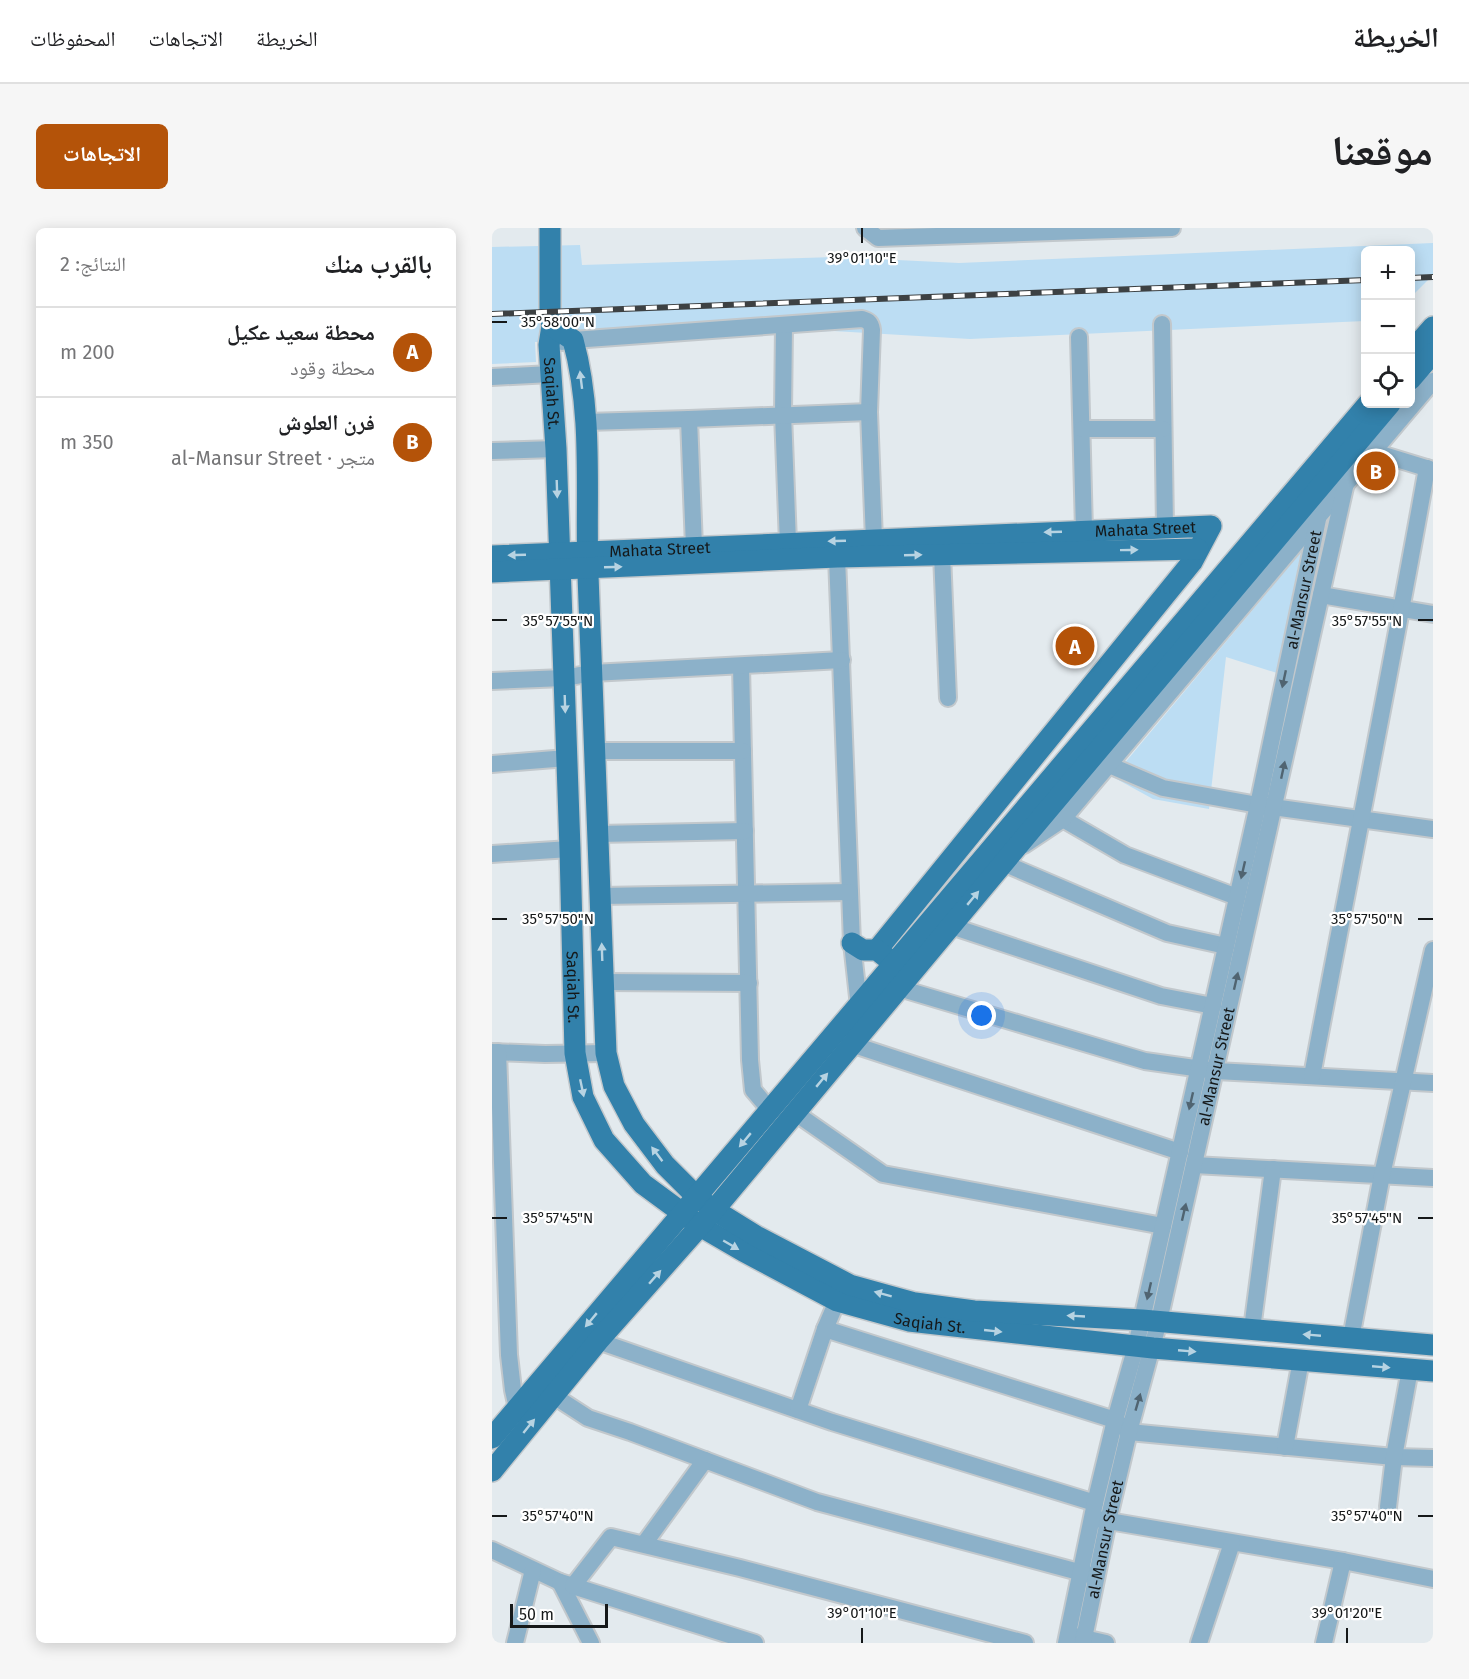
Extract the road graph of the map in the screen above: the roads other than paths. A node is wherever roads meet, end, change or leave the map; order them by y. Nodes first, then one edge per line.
1 (550, 228) edge
2 (865, 228) edge
3 (1172, 228) edge
4 (1162, 324) dead end
5 (784, 325) junction
6 (1433, 327) edge
7 (550, 335) junction
8 (1079, 337) dead end
9 (573, 340) junction
10 (1415, 347) edge
11 (1433, 353) edge
12 (551, 374) junction
13 (1415, 374) edge
14 (492, 377) edge
15 (1433, 381) edge
16 (1365, 408) edge
17 (1387, 408) edge
18 (869, 412) junction
19 (783, 414) junction
20 (689, 419) junction
21 (586, 422) junction
22 (1082, 429) junction
23 (1163, 429) junction
24 (556, 449) junction
25 (492, 451) edge
26 (1374, 452) junction
27 (1430, 469) edge
28 (1345, 487) junction
29 (1318, 519) junction
30 (1165, 528) junction
31 (1084, 531) junction
32 (874, 540) junction
33 (788, 543) junction
34 (694, 547) junction
35 (1198, 549) junction
36 (942, 554) junction
37 (492, 556) edge
38 (837, 557) junction
39 (587, 560) junction
40 (560, 561) junction
41 (492, 573) edge
42 (1321, 595) junction
43 (1402, 609) junction
44 (1433, 614) edge
45 (842, 660) junction
46 (741, 666) junction
47 (592, 674) junction
48 (564, 678) junction
49 (492, 681) edge
50 (948, 698) dead end
51 (595, 751) junction
52 (743, 751) junction
53 (567, 758) junction
54 (492, 764) edge
55 (1109, 765) junction
56 (1266, 806) junction
57 (1034, 812) junction
58 (1063, 819) junction
59 (1360, 819) junction
60 (1433, 829) edge
61 (745, 831) junction
62 (598, 834) junction
63 (570, 849) junction
64 (492, 854) edge
65 (1006, 859) junction
66 (850, 892) junction
67 (746, 893) junction
68 (600, 896) junction
69 (1237, 897) junction
70 (951, 926) junction
71 (852, 943) junction
72 (1226, 946) junction
73 (877, 950) junction
74 (1433, 950) edge
75 (894, 964) junction
76 (603, 982) junction
77 (748, 983) junction
78 (899, 988) junction
79 (859, 1006) junction
80 (1213, 1006) junction
81 (851, 1044) junction
82 (495, 1052) edge
83 (575, 1053) junction
84 (606, 1053) junction
85 (1198, 1068) junction
86 (1216, 1071) junction
87 (1312, 1076) junction
88 (1404, 1081) junction
89 (1433, 1083) edge
90 (770, 1110) junction
91 (795, 1113) junction
92 (1180, 1152) junction
93 (1194, 1165) junction
94 (1273, 1169) junction
95 (1382, 1175) junction
96 (1433, 1178) edge
97 (697, 1197) junction
98 (714, 1210) junction
99 (682, 1214) junction
100 (700, 1226) junction
101 (1163, 1226) junction
102 (499, 1251) edge
103 (837, 1301) junction
104 (1151, 1320) junction
105 (825, 1329) junction
106 (1252, 1329) junction
107 (1351, 1338) junction
108 (598, 1341) junction
109 (1433, 1346) edge
110 (1145, 1347) junction
111 (500, 1355) edge
112 (1301, 1360) junction
113 (1410, 1369) junction
114 (1433, 1371) edge
115 (554, 1396) junction
116 (518, 1408) junction
117 (798, 1410) junction
118 (1115, 1420) junction
119 (1129, 1432) junction
120 (492, 1438) edge
121 (1285, 1447) junction
122 (1394, 1457) junction
123 (1433, 1458) edge
124 (705, 1460) junction
125 (492, 1471) edge
126 (1388, 1507) dead end
127 (1098, 1514) junction
128 (1232, 1543) junction
129 (644, 1544) junction
130 (492, 1550) edge
131 (1343, 1561) junction
132 (533, 1570) junction
133 (1089, 1575) junction
134 (1433, 1579) edge
135 (567, 1584) junction
136 (1075, 1640) edge
137 (515, 1643) edge
138 (591, 1643) edge
139 (755, 1643) edge
140 (1025, 1643) edge
141 (1106, 1643) edge
142 (1199, 1643) edge
143 (1324, 1643) edge

1 - 7 main road
2 - 3 street
4 - 23 street
5 - 9 street
5 - 18 street
5 - 19 street
6 - 10 main road
7 - 9 main road, Saqiah St.
7 - 12 main road, Saqiah St.
8 - 22 street
21 -> 9 main road, Saqiah St.
11 - 13 main road
12 - 14 street
12 - 24 main road, Saqiah St.
15 - 26 street
16 - 57 main road
17 - 57 main road
18 - 19 street
18 - 32 street
19 - 20 street
19 - 33 street
20 - 21 street
20 - 34 street
21 - 39 main road, Saqiah St.
22 - 23 street
22 - 31 street
23 - 30 street
24 - 25 street
24 -> 40 main road, Saqiah St.
26 - 27 street
26 - 28 street
27 - 43 street
28 - 29 street
28 - 42 street, al-Mansur Street
29 - 55 street
29 -> 56 street, al-Mansur Street
30 - 31 main road, Mahata Street
30 - 35 main road, Mahata Street
31 -> 32 main road, Mahata Street
32 -> 33 main road, Mahata Street
33 - 34 main road, Mahata Street
34 - 39 main road, Mahata Street
36 -> 35 main road, Mahata Street
35 - 73 main road
38 -> 36 main road, Mahata Street
36 - 50 street
40 -> 37 main road, Mahata Street
39 -> 38 main road, Mahata Street
38 - 45 street
39 - 40 main road, Mahata Street
39 - 47 main road, Saqiah St.
40 - 41 main road, Mahata Street
40 - 48 main road, Saqiah St.
42 - 43 street
56 -> 42 street, al-Mansur Street
43 - 44 street
43 - 59 street
45 - 46 street
45 - 66 street
46 - 47 street
46 - 52 street
47 - 48 street
47 - 51 main road, Saqiah St.
48 - 49 street
48 -> 53 main road, Saqiah St.
51 - 52 street
51 - 62 main road, Saqiah St.
52 - 61 street
53 - 54 street
53 - 63 main road, Saqiah St.
55 - 56 street
55 - 58 street
56 - 59 street
56 -> 69 street, al-Mansur Street
86 -> 56 street, al-Mansur Street
57 - 65 main road
57 - 75 main road
58 - 65 street
58 - 69 street
59 - 60 street
59 - 87 street
61 - 62 street
61 - 67 street
62 - 68 main road, Saqiah St.
63 - 64 street
63 - 83 main road, Saqiah St.
70 -> 65 main road
65 - 72 street
66 - 67 street
66 - 71 street
67 - 68 street
67 - 77 street
76 -> 68 main road, Saqiah St.
69 - 72 street, al-Mansur Street
70 - 78 main road
70 - 80 street
71 - 73 main road
71 - 79 street
72 - 80 street, al-Mansur Street
73 - 75 main road
74 - 88 street
75 - 79 main road
76 - 77 street
76 - 84 main road, Saqiah St.
77 - 90 street
78 - 81 main road
78 - 85 street
79 - 90 main road
80 - 85 street, al-Mansur Street
91 -> 81 main road
81 - 92 street
82 - 83 street
82 - 102 street
83 - 84 street
83 -> 99 main road, Saqiah St.
97 -> 84 main road, Saqiah St.
85 - 86 street
85 -> 92 street, al-Mansur Street
86 - 87 street
86 - 93 street, al-Mansur Street
87 - 88 street
88 - 89 street
88 - 95 street
90 -> 97 main road
91 - 98 main road
91 - 101 street
92 - 101 street, al-Mansur Street
93 - 94 street
104 -> 93 street, al-Mansur Street
94 - 95 street
94 - 106 street
95 - 96 street
95 - 107 street
97 - 98 main road, Saqiah St.
97 - 99 main road
98 - 100 main road
104 -> 98 main road, Saqiah St.
99 - 100 main road, Saqiah St.
99 -> 116 main road
100 -> 103 main road, Saqiah St.
108 -> 100 main road
101 -> 104 street, al-Mansur Street
102 - 111 street
103 - 105 street
103 -> 110 main road, Saqiah St.
104 - 106 main road, Saqiah St.
104 - 110 street, al-Mansur Street
105 - 117 street
105 - 118 street
107 -> 106 main road, Saqiah St.
107 - 109 main road, Saqiah St.
108 - 115 main road
108 - 117 street
110 -> 112 main road, Saqiah St.
110 - 118 street, al-Mansur Street
119 -> 110 street, al-Mansur Street
111 - 116 street
112 -> 113 main road, Saqiah St.
112 - 121 street
113 - 114 main road, Saqiah St.
113 - 122 street
115 - 124 street
125 -> 115 main road
116 - 120 main road
117 - 127 street
118 - 119 street
118 - 127 street, al-Mansur Street
119 - 121 street
119 - 127 street, al-Mansur Street
121 - 122 street
122 - 123 street
122 - 126 street
124 - 129 street
124 - 133 street
127 - 128 street
127 - 133 street, al-Mansur Street
128 - 131 street
128 - 142 street
129 - 135 street
129 - 140 street
130 - 132 street
131 - 134 street
131 - 143 street
132 - 135 street
132 - 137 street
133 - 136 street, al-Mansur Street
135 - 138 street
135 - 139 street
136 - 141 street

